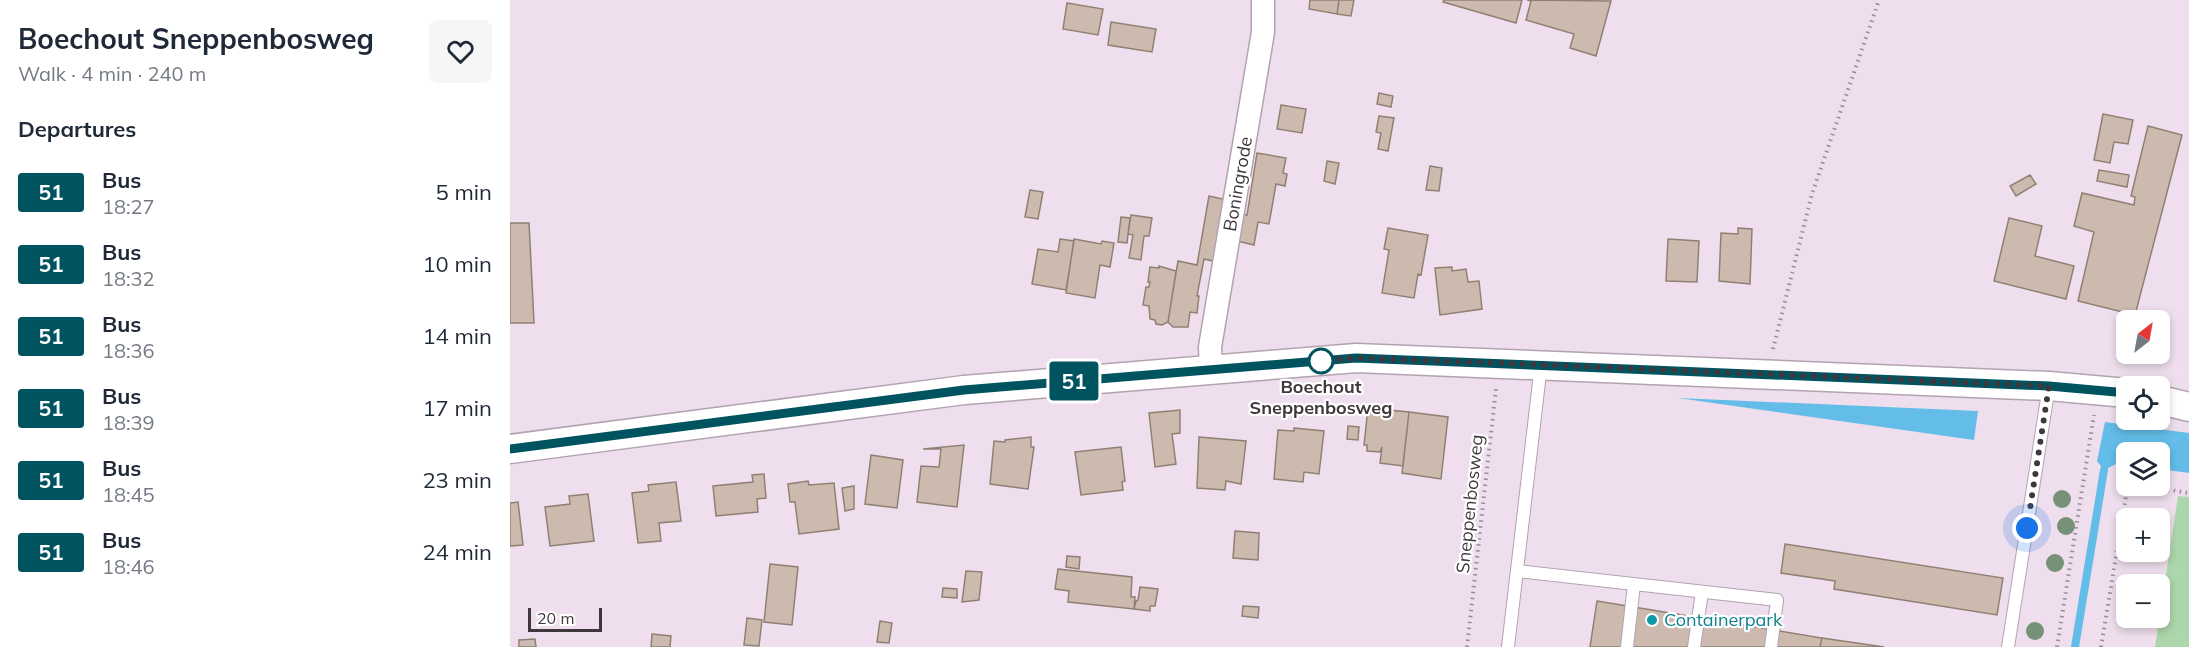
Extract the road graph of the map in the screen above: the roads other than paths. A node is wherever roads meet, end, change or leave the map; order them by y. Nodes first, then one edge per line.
1 (1263, 0) edge
2 (1541, 365) junction
3 (1211, 369) junction
4 (2049, 386) junction
5 (2116, 391) edge
6 (2170, 402) edge
7 (2189, 407) edge
8 (510, 449) edge
9 (1517, 571) junction
10 (1634, 584) junction
11 (1702, 592) junction
12 (1508, 647) edge
13 (1627, 647) edge
14 (1694, 647) edge
15 (1771, 647) edge
16 (2008, 647) edge

1 - 3 street, Boningrode
2 - 3 street
2 - 4 street
2 - 9 lane
3 - 8 street
4 - 5 street
4 - 16 lane
6 - 7 street
9 - 10 lane
9 - 12 lane
10 - 11 lane
10 - 13 lane
11 - 14 lane
11 - 15 lane

